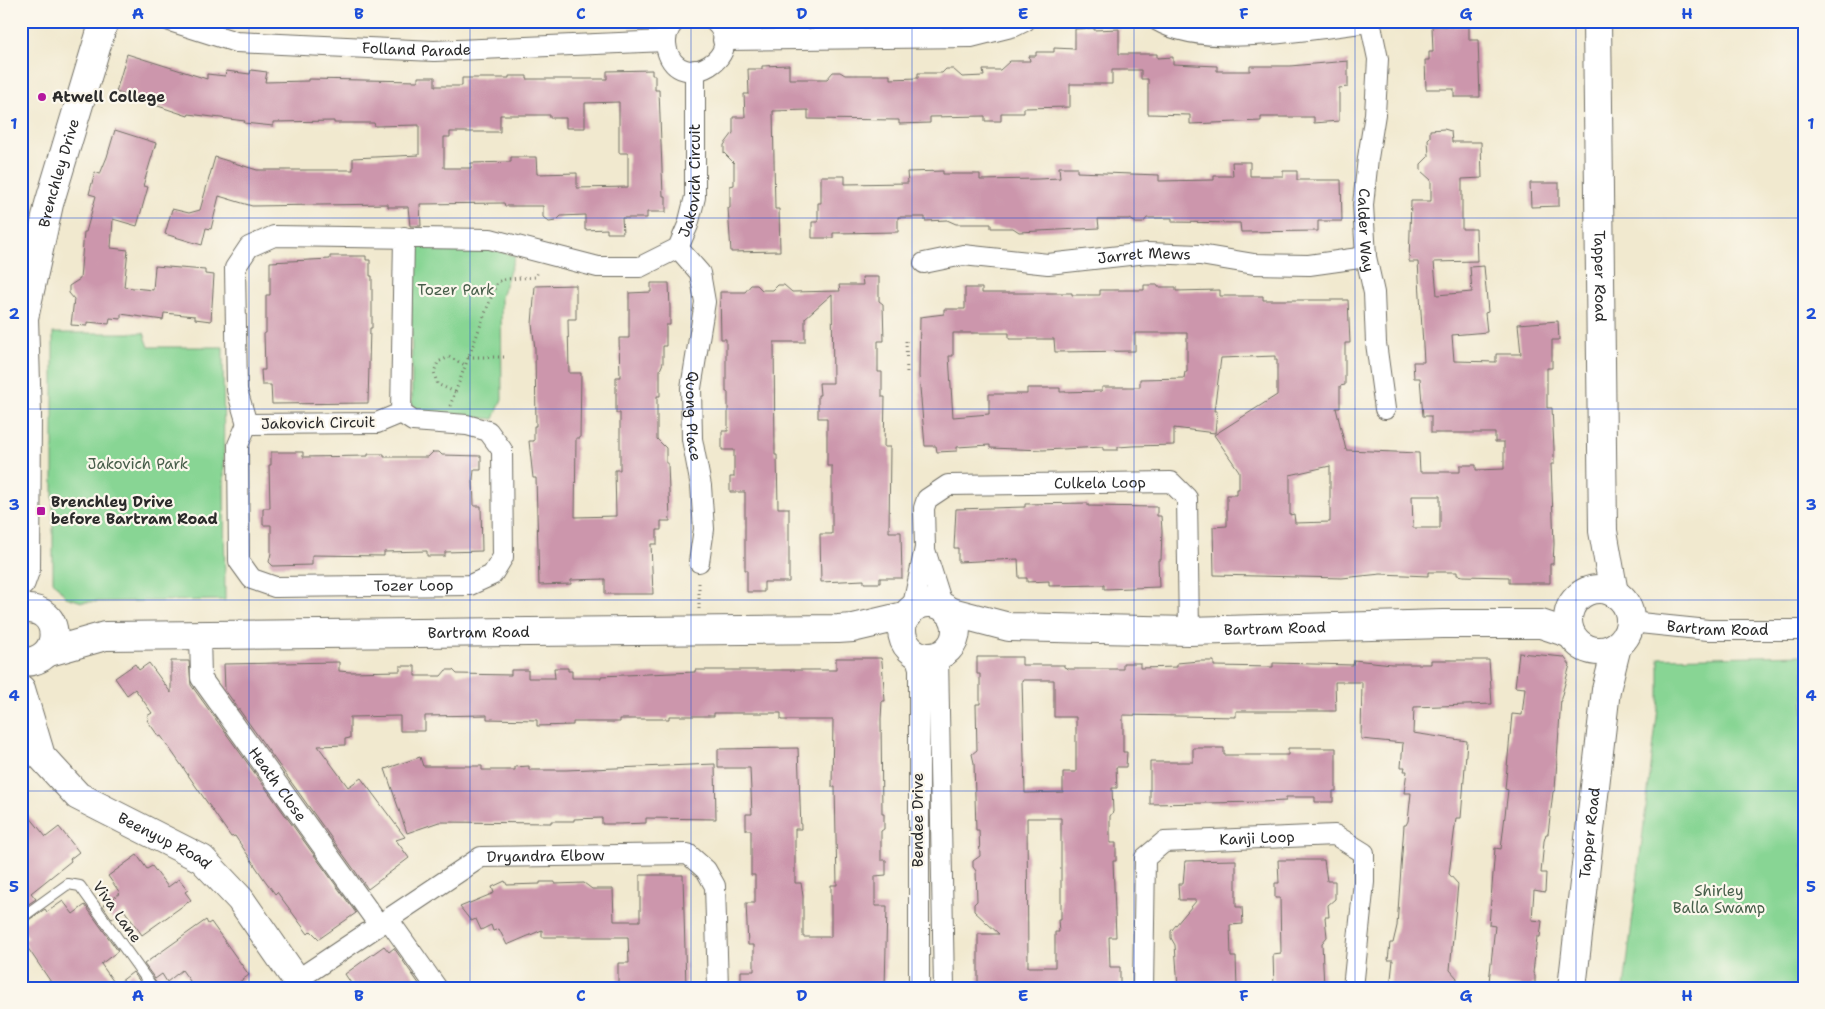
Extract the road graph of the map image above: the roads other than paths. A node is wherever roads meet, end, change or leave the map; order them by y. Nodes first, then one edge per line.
1 (104, 21) edge
2 (170, 21) edge
3 (675, 21) edge
4 (714, 21) edge
5 (1025, 21) edge
6 (1158, 21) edge
7 (1370, 21) edge
8 (1597, 21) edge
9 (723, 40) junction
10 (666, 41) junction
11 (696, 70) junction
12 (404, 237) junction
13 (678, 248) junction
14 (1366, 257) junction
15 (924, 262) dead end
16 (1385, 409) dead end
17 (401, 413) junction
18 (247, 424) junction
19 (925, 548) junction
20 (699, 562) road end
21 (23, 575) edge
22 (1603, 591) junction
23 (945, 609) junction
24 (910, 612) junction
25 (38, 614) edge
26 (1630, 622) junction
27 (1570, 623) junction
28 (1009, 627) junction
29 (853, 628) junction
30 (1804, 630) edge
31 (1189, 631) junction
32 (200, 634) junction
33 (105, 636) junction
34 (1607, 649) junction
35 (928, 651) junction
36 (37, 657) edge
37 (24, 697) edge
38 (21, 918) edge
39 (383, 922) junction
40 (300, 984) edge
41 (153, 988) edge
42 (437, 988) edge
43 (718, 988) edge
44 (919, 988) edge
45 (944, 988) edge
46 (1142, 988) edge
47 (1353, 988) edge
48 (1572, 988) edge

1 - 21 street, Brenchley Drive
2 - 10 street, Folland Parade
3 - 10 street
4 - 9 street
5 - 9 street
6 - 7 street
7 - 14 street, Calder Way
8 - 22 street, Tapper Road
9 - 11 street
10 - 11 street
11 - 13 street, Jakovich Circuit
12 - 13 street, Jakovich Circuit
12 - 17 street
12 - 18 street, Jakovich Circuit
13 - 20 street, Quong Place
14 - 15 street, Jarret Mews
14 - 16 street, Calder Way
17 - 18 street, Jakovich Circuit
17 - 18 street, Tozer Loop
19 - 23 street, Culkela Loop
19 - 24 street, Culkela Loop
19 - 31 street, Culkela Loop
21 - 25 street, Brenchley Drive
22 - 26 street
22 - 27 street
23 - 24 street
23 - 28 street, Bartram Road
23 - 35 street
24 - 29 street, Bartram Road
24 - 35 street
25 - 33 street, Bartram Road
25 - 36 street, Brenchley Drive
26 - 30 street, Bartram Road
26 - 34 street
27 - 31 street, Bartram Road
27 - 34 street
28 - 31 street, Bartram Road
28 - 35 street, Bartram Road
29 - 32 street, Bartram Road
29 - 35 street, Bartram Road
32 - 33 street, Bartram Road
32 - 39 street, Heath Close
33 - 36 street, Bartram Road
34 - 48 street, Tapper Road
35 - 44 street, Bendee Drive
35 - 45 street, Bendee Drive
36 - 37 street, Beenyup Road
37 - 40 street, Beenyup Road
38 - 41 lane, Viva Lane
39 - 40 street, Dryandra Elbow
39 - 42 street, Heath Close
39 - 43 street, Dryandra Elbow
46 - 47 street, Kanji Loop

